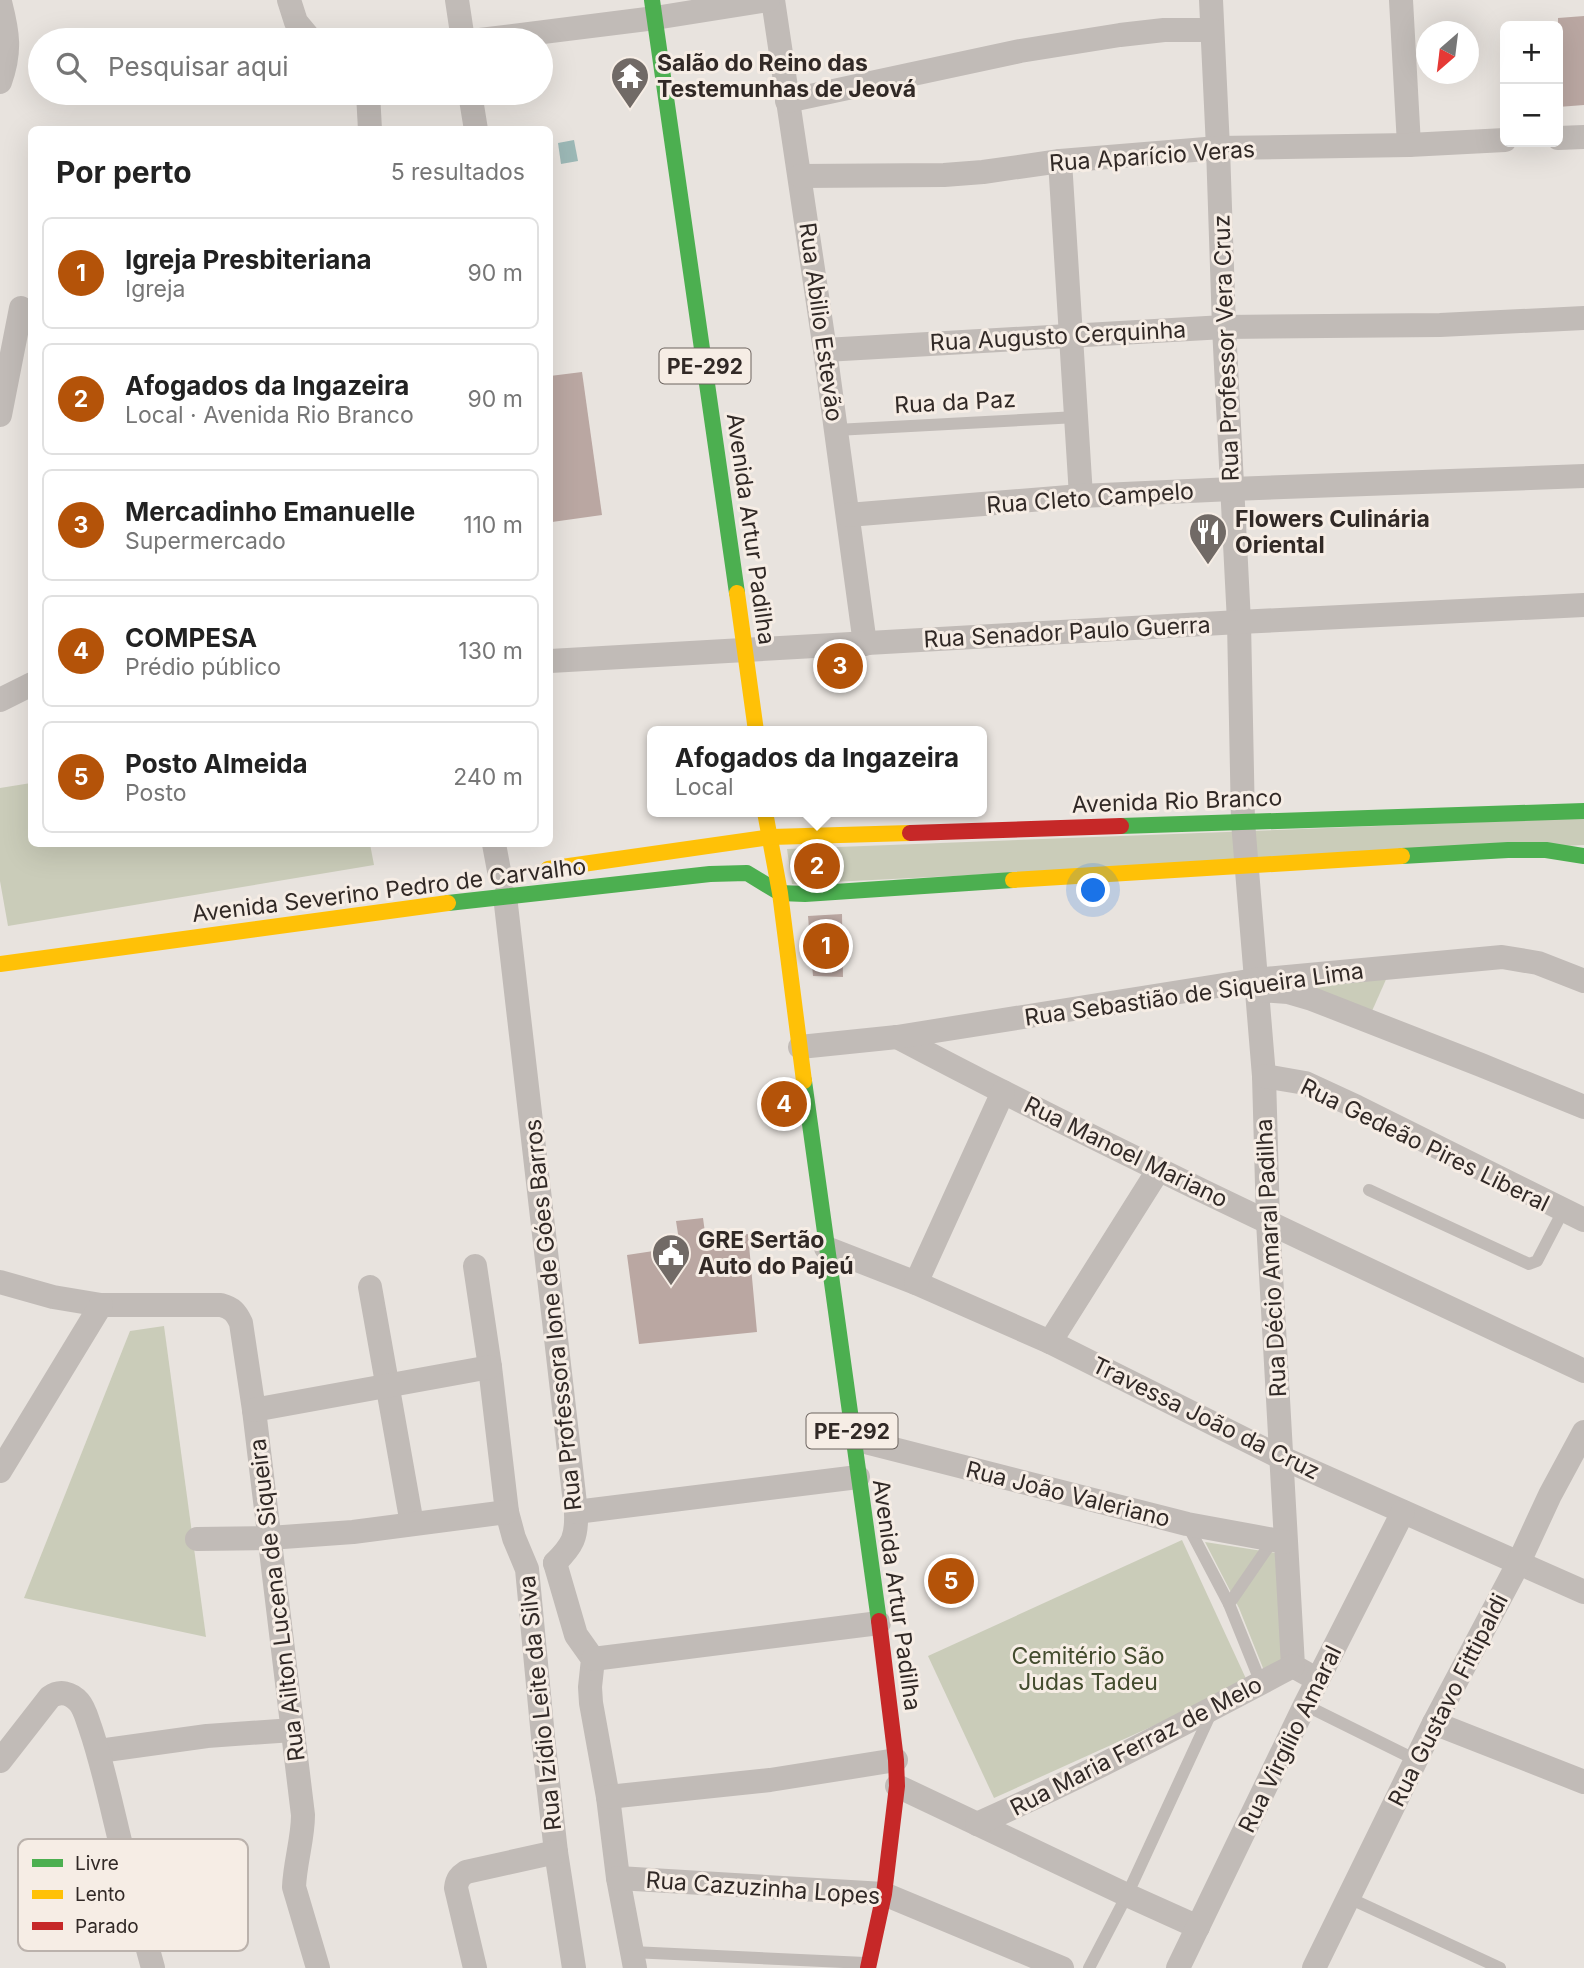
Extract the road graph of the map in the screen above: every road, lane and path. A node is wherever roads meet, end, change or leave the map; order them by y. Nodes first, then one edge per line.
1 (457, 0) edge
2 (771, 0) edge
3 (1211, 0) edge
4 (1401, 0) edge
5 (0, 2) edge
6 (653, 9) edge
7 (461, 28) edge
8 (547, 28) edge
9 (1212, 30) junction
10 (0, 82) edge
11 (788, 101) junction
12 (369, 105) edge
13 (472, 105) edge
14 (370, 126) edge
15 (475, 126) edge
16 (1584, 136) edge
17 (1563, 138) edge
18 (1500, 140) edge
19 (1409, 145) junction
20 (1218, 148) junction
21 (1060, 161) junction
22 (800, 176) junction
23 (17, 307) edge
24 (1584, 318) edge
25 (1224, 327) junction
26 (1071, 335) junction
27 (825, 350) junction
28 (0, 415) edge
29 (1077, 417) junction
30 (836, 430) junction
31 (1584, 477) edge
32 (1232, 489) junction
33 (1081, 496) junction
34 (848, 516) junction
35 (1584, 605) edge
36 (1239, 622) junction
37 (865, 644) junction
38 (746, 652) junction
39 (553, 658) edge
40 (28, 686) edge
41 (0, 699) edge
42 (755, 726) edge
43 (1584, 811) edge
44 (766, 817) edge
45 (1242, 822) junction
46 (771, 838) junction
47 (495, 847) edge
48 (1584, 856) edge
49 (1245, 864) junction
50 (503, 882) junction
51 (780, 893) junction
52 (0, 964) edge
53 (1584, 981) edge
54 (1256, 985) junction
55 (897, 1037) junction
56 (800, 1047) junction
57 (1264, 1076) junction
58 (1003, 1092) junction
59 (1584, 1107) edge
60 (1159, 1169) junction
61 (1369, 1189) dead end
62 (1573, 1216) edge
63 (1268, 1221) junction
64 (826, 1248) junction
65 (475, 1266) dead end
66 (0, 1282) edge
67 (916, 1283) junction
68 (370, 1287) dead end
69 (101, 1305) junction
70 (1050, 1342) junction
71 (490, 1367) junction
72 (1584, 1371) edge
73 (389, 1387) junction
74 (254, 1410) junction
75 (1584, 1432) edge
76 (854, 1439) junction
77 (1280, 1457) junction
78 (0, 1471) edge
79 (858, 1477) junction
80 (1404, 1511) junction
81 (506, 1512) junction
82 (576, 1512) junction
83 (412, 1524) junction
84 (1187, 1524) junction
85 (269, 1538) junction
86 (197, 1539) dead end
87 (1279, 1541) junction
88 (1519, 1562) junction
89 (555, 1563) junction
90 (527, 1569) junction
91 (1584, 1592) edge
92 (1229, 1604) junction
93 (879, 1623) junction
94 (593, 1659) junction
95 (1293, 1666) junction
96 (1318, 1680) junction
97 (1261, 1683) junction
98 (1305, 1705) junction
99 (1212, 1710) junction
100 (1434, 1723) junction
101 (293, 1730) junction
102 (99, 1751) junction
103 (896, 1760) junction
104 (1416, 1760) junction
105 (0, 1761) edge
106 (1584, 1782) edge
107 (897, 1786) junction
108 (608, 1797) junction
109 (978, 1824) junction
110 (120, 1839) edge
111 (556, 1852) junction
112 (618, 1878) junction
113 (884, 1894) junction
114 (1127, 1895) junction
115 (1349, 1898) junction
116 (1198, 1927) junction
117 (148, 1951) edge
118 (634, 1960) edge
119 (1480, 1964) edge
120 (868, 1966) edge
121 (153, 1968) edge
122 (318, 1968) edge
123 (475, 1968) edge
124 (574, 1968) edge
125 (1062, 1968) edge
126 (1088, 1968) edge
127 (1178, 1968) edge
128 (1314, 1968) edge
129 (1500, 1968) edge

1 - 7 street
2 - 6 street
2 - 11 street, Rua Abilio Estevão
3 - 9 street, Rua Professor Vera Cruz
4 - 19 street
5 - 10 street
6 - 8 street
6 - 38 main road, Avenida Artur Padilha / PE-292
9 - 11 street
9 - 20 street, Rua Professor Vera Cruz
11 - 22 street, Rua Abilio Estevão
12 - 14 street
13 - 15 street
16 - 17 street
18 - 19 street, Rua Aparício Veras
19 - 20 street, Rua Aparício Veras
20 - 21 street, Rua Aparício Veras
20 - 25 street, Rua Professor Vera Cruz
21 - 22 street, Rua Aparício Veras
21 - 26 street
22 - 27 street, Rua Abilio Estevão
23 - 28 street
24 - 25 street, Rua Augusto Cerquinha
25 - 26 street, Rua Augusto Cerquinha
25 - 32 street, Rua Professor Vera Cruz
26 - 27 street, Rua Augusto Cerquinha
26 - 29 street
27 - 30 street, Rua Abilio Estevão
29 - 30 lane, Rua da Paz
29 - 33 street
30 - 34 street, Rua Abilio Estevão
31 - 32 street, Rua Cleto Campelo
32 - 33 street, Rua Cleto Campelo
32 - 36 street, Rua Professor Vera Cruz
33 - 34 street, Rua Cleto Campelo
34 - 37 street, Rua Abilio Estevão
35 - 36 street, Rua Senador Paulo Guerra
36 - 37 street, Rua Senador Paulo Guerra
36 - 45 street, Rua Professor Vera Cruz
37 - 38 street, Rua Senador Paulo Guerra
38 - 39 street, Rua Senador Paulo Guerra
38 - 42 main road, Avenida Artur Padilha / PE-292
40 - 41 street
43 - 45 main road, Avenida Rio Branco
44 - 46 main road, Avenida Artur Padilha / PE-292
45 - 46 main road, Avenida Rio Branco
45 - 49 street, Rua Décio Amaral Padilha
46 - 50 main road, Avenida Severino Pedro de Carvalho
46 - 51 main road, Avenida Artur Padilha / PE-292
47 - 50 street, Rua Professora Ione de Góes Barros
48 - 49 main road
49 - 51 main road
49 - 54 street, Rua Décio Amaral Padilha
50 - 51 main road, Avenida Severino Pedro de Carvalho
50 - 52 main road, Avenida Severino Pedro de Carvalho
50 - 82 street, Rua Professora Ione de Góes Barros
51 - 56 main road, Avenida Artur Padilha / PE-292
53 - 54 street, Rua Sebastião de Siqueira Lima
54 - 55 street, Rua Sebastião de Siqueira Lima
54 - 57 street, Rua Décio Amaral Padilha
54 - 59 street
55 - 56 street, Rua Sebastião de Siqueira Lima
55 - 58 street, Rua Manoel Mariano
56 - 64 main road, Avenida Artur Padilha / PE-292
57 - 62 street, Rua Gedeão Pires Liberal
57 - 63 street, Rua Décio Amaral Padilha
58 - 60 street, Rua Manoel Mariano
58 - 67 street
60 - 63 street, Rua Manoel Mariano
60 - 70 street
61 - 62 lane
63 - 72 street, Rua Manoel Mariano
63 - 77 street, Rua Décio Amaral Padilha
64 - 67 street, Travessa João da Cruz
64 - 76 main road, Avenida Artur Padilha / PE-292
65 - 71 street, Rua Izídio Leite da Silva
66 - 69 street
67 - 70 street, Travessa João da Cruz
68 - 73 street
69 - 74 street, Rua Ailton Lucena de Siqueira
69 - 78 street
70 - 77 street, Travessa João da Cruz
71 - 73 street
71 - 81 street, Rua Izídio Leite da Silva
73 - 74 street
73 - 83 street
74 - 85 street, Rua Ailton Lucena de Siqueira
75 - 88 street, Rua Gustavo Fittipaldi
76 - 79 main road, Avenida Artur Padilha / PE-292
76 - 84 street, Rua João Valeriano
77 - 80 street, Travessa João da Cruz
77 - 87 street, Rua Décio Amaral Padilha
79 - 82 street
79 - 93 main road, Avenida Artur Padilha / PE-292
80 - 88 street, Travessa João da Cruz
80 - 96 street, Rua Virgílio Amaral
81 - 83 street
81 - 90 street, Rua Izídio Leite da Silva
82 - 89 street, Rua Professora Ione de Góes Barros
83 - 85 street
84 - 87 street, Rua João Valeriano
84 - 92 lane
85 - 86 street
85 - 101 street, Rua Ailton Lucena de Siqueira
87 - 92 lane
87 - 95 street, Rua Décio Amaral Padilha
88 - 91 street, Travessa João da Cruz
88 - 100 street, Rua Gustavo Fittipaldi
89 - 90 street
89 - 94 street
90 - 111 street, Rua Izídio Leite da Silva
92 - 97 lane
93 - 94 street
93 - 103 main road, Avenida Artur Padilha / PE-292
94 - 108 street
95 - 96 street
95 - 97 street, Rua Maria Ferraz de Melo
96 - 98 street, Rua Virgílio Amaral
97 - 99 street, Rua Maria Ferraz de Melo
98 - 104 lane
98 - 116 street, Rua Virgílio Amaral
99 - 109 street, Rua Maria Ferraz de Melo
99 - 114 lane
100 - 104 street, Rua Gustavo Fittipaldi
100 - 106 street
101 - 102 street
101 - 122 street, Rua Ailton Lucena de Siqueira
102 - 105 street
102 - 110 street
103 - 107 main road, Avenida Artur Padilha / PE-292
103 - 108 street
104 - 115 street, Rua Gustavo Fittipaldi
107 - 109 street
107 - 113 main road, Avenida Artur Padilha / PE-292
108 - 112 street
109 - 114 street
111 - 123 street, Rua Izídio Leite da Silva
111 - 124 street, Rua Izídio Leite da Silva
112 - 113 street, Rua Cazuzinha Lopes
112 - 118 street
113 - 120 main road, Avenida Artur Padilha / PE-292
113 - 125 street, Rua Cazuzinha Lopes
114 - 116 street
114 - 126 lane
115 - 119 lane
115 - 128 street, Rua Gustavo Fittipaldi
116 - 127 street, Rua Virgílio Amaral
117 - 121 street
118 - 120 lane
119 - 129 lane

